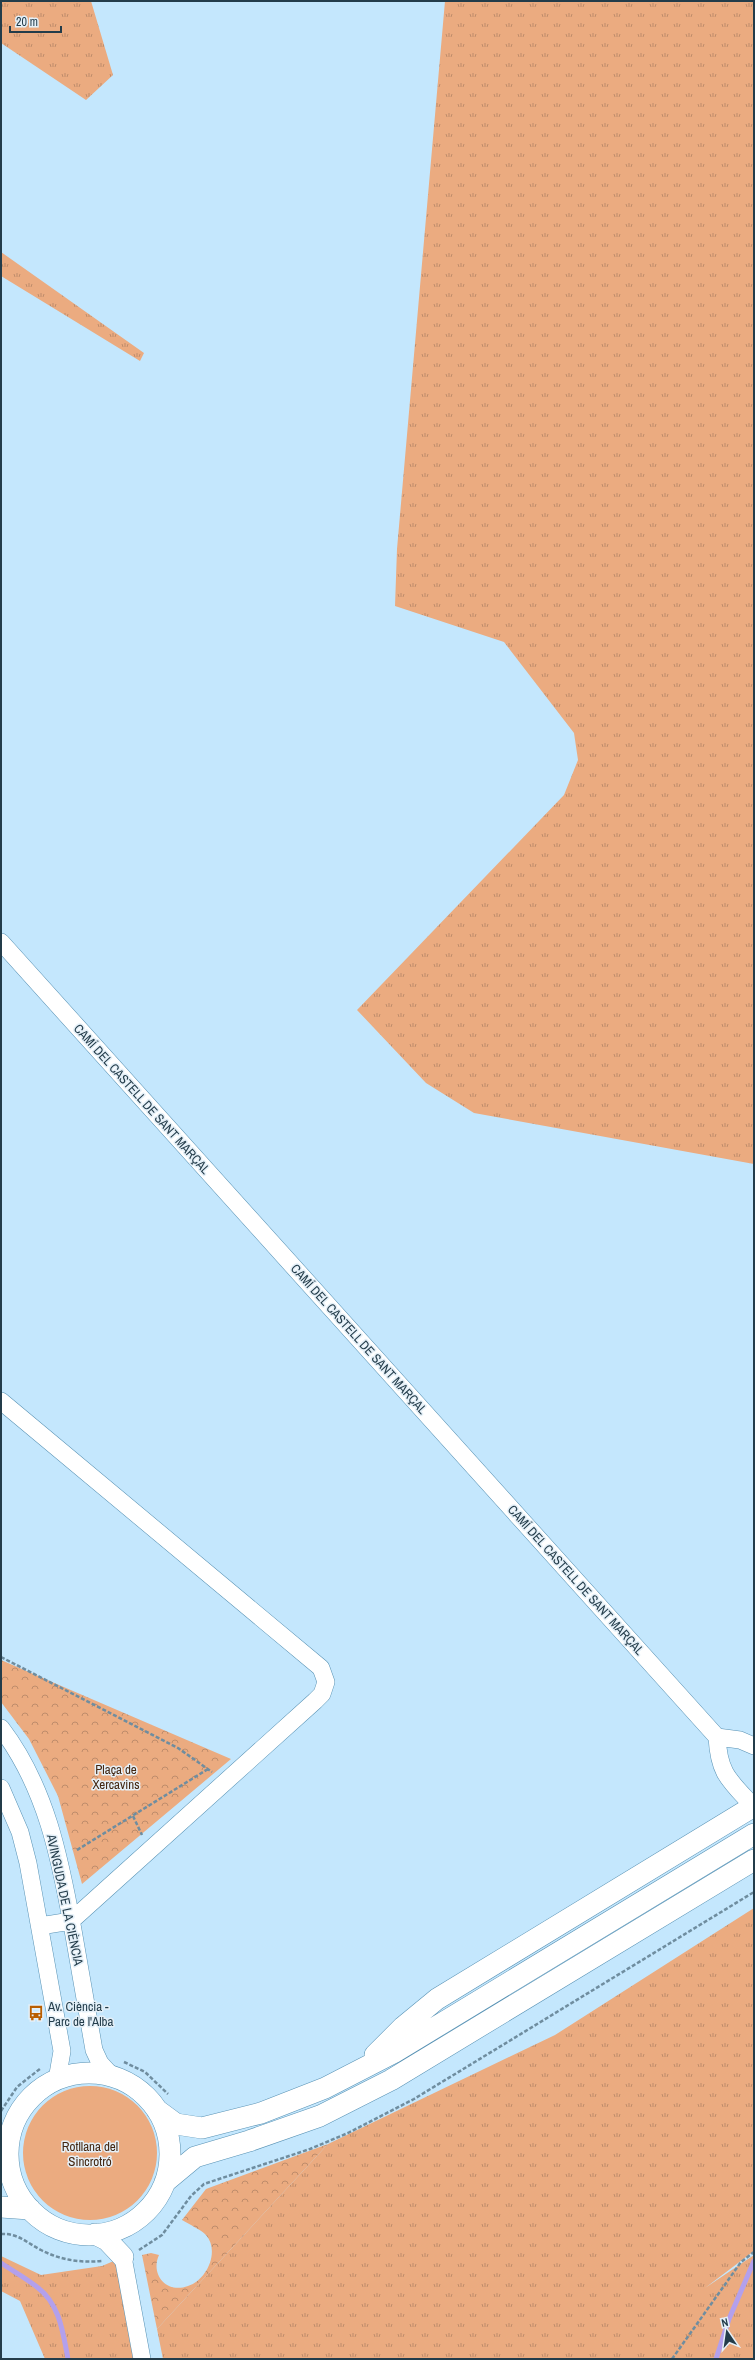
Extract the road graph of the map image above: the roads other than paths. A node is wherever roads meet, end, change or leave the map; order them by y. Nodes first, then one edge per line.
1 (1, 942) edge
2 (1, 1401) edge
3 (1, 1728) edge
4 (717, 1737) junction
5 (754, 1746) edge
6 (1, 1788) edge
7 (754, 1806) edge
8 (754, 1834) edge
9 (754, 1860) edge
10 (71, 1921) junction
11 (40, 1926) junction
12 (116, 2069) junction
13 (50, 2072) junction
14 (360, 2072) junction
15 (164, 2103) junction
16 (5, 2151) edge
17 (165, 2182) junction
18 (1, 2207) edge
19 (30, 2209) junction
20 (131, 2223) junction
21 (95, 2234) junction
22 (121, 2256) junction
23 (142, 2359) edge

1 - 4 street, CAMÍ DEL CASTELL DE SANT MARÇAL
2 - 10 street
3 - 10 street, AVINGUDA DE LA CIÈNCIA
4 - 5 street
4 - 7 street
6 - 11 street
7 - 14 main road
8 - 14 main road
9 - 17 main road
10 - 11 street
10 - 12 street, AVINGUDA DE LA CIÈNCIA
11 - 13 street
12 - 13 main road
12 - 15 main road
13 - 16 main road
14 - 15 main road
15 - 17 main road
16 - 19 main road
17 - 20 main road
18 - 19 main road
19 - 21 main road
20 - 21 main road
20 - 22 main road
21 - 22 main road
22 - 23 street

